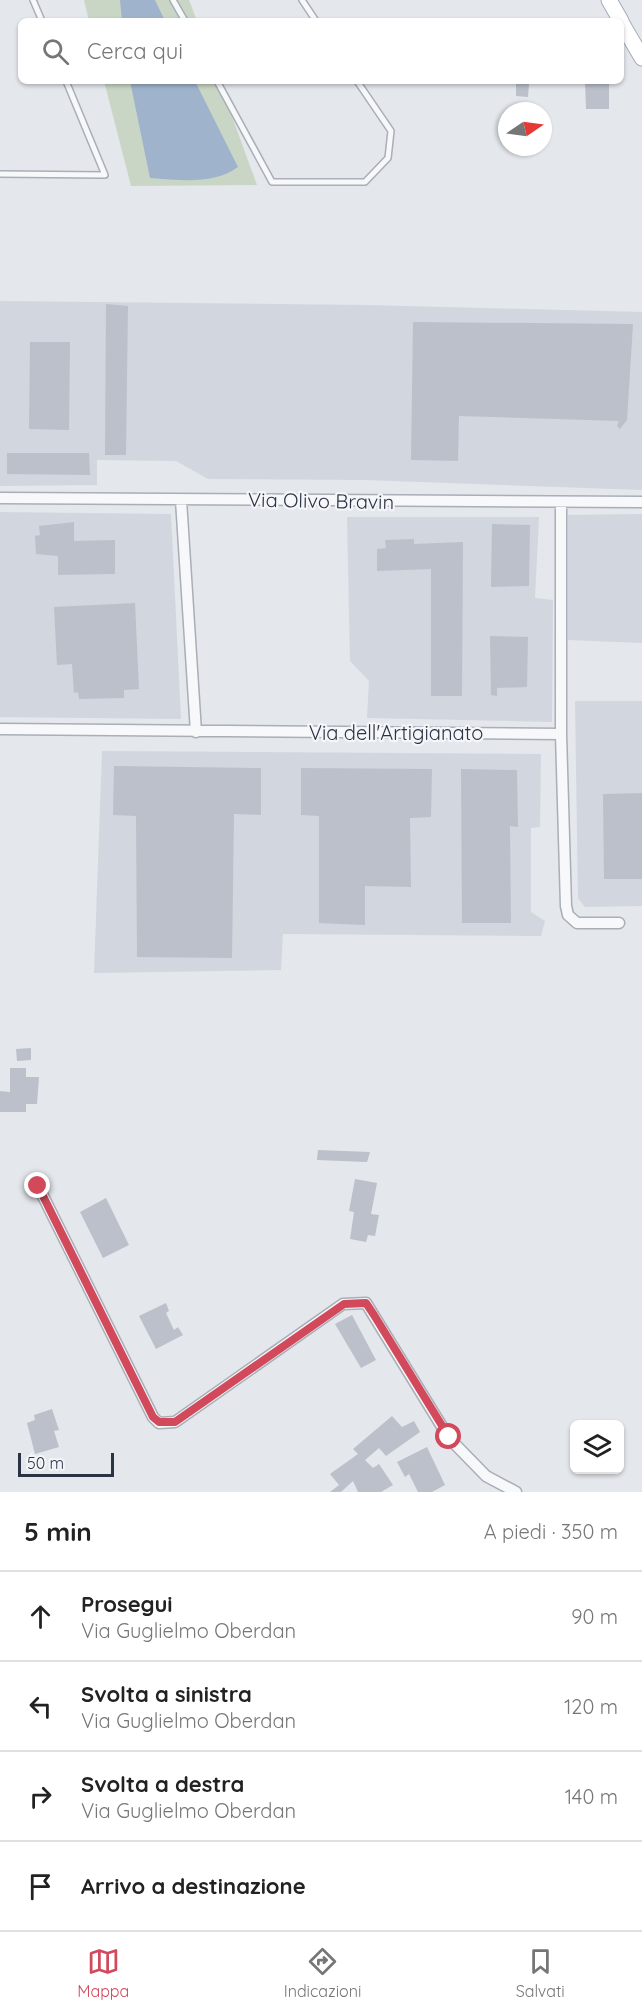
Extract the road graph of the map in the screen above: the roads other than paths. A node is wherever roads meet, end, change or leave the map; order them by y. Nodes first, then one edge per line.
1 (33, 0) edge
2 (173, 0) edge
3 (302, 0) edge
4 (609, 0) edge
5 (41, 18) edge
6 (183, 18) edge
7 (314, 18) edge
8 (619, 18) edge
9 (624, 26) edge
10 (639, 53) edge
11 (67, 84) edge
12 (219, 84) edge
13 (359, 84) edge
14 (0, 174) edge
15 (0, 498) edge
16 (181, 500) junction
17 (642, 502) edge
18 (561, 503) junction
19 (0, 729) edge
20 (196, 732) junction
21 (561, 734) junction
22 (619, 923) dead end
23 (38, 1186) dead end
24 (516, 1492) edge

1 - 5 lane
2 - 6 lane
3 - 7 lane
4 - 8 main road
9 - 10 main road
11 - 14 lane
12 - 13 lane
15 - 16 street, Via Olivo Bravin
16 - 18 street, Via Olivo Bravin
16 - 20 street
17 - 18 street, Via Olivo Bravin
18 - 21 street
19 - 20 street, Via dell'Artigianato
20 - 21 street, Via dell'Artigianato
21 - 22 street
23 - 24 street

